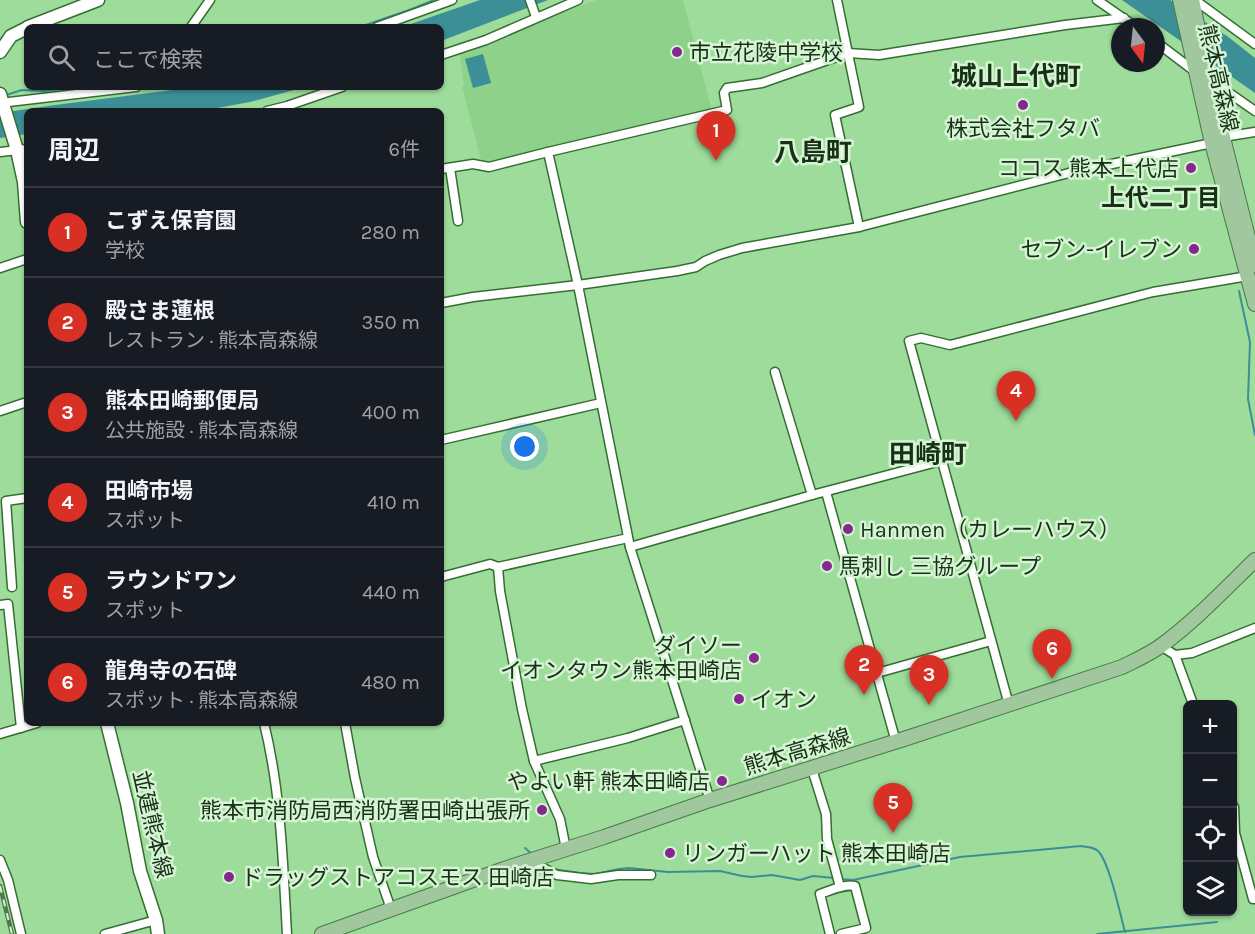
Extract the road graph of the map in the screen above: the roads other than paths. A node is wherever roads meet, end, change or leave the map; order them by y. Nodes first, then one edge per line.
1 (98, 0) edge
2 (210, 0) edge
3 (452, 0) edge
4 (530, 0) edge
5 (578, 0) edge
6 (837, 0) edge
7 (1096, 0) edge
8 (1180, 0) edge
9 (1193, 0) edge
10 (535, 14) junction
11 (1124, 18) edge
12 (1111, 20) edge
13 (36, 24) edge
14 (193, 24) edge
15 (385, 24) edge
16 (24, 29) edge
17 (1255, 44) edge
18 (1165, 49) edge
19 (0, 52) edge
20 (848, 53) junction
21 (444, 54) edge
22 (1196, 72) junction
23 (1209, 82) junction
24 (108, 90) edge
25 (333, 90) edge
26 (2, 102) edge
27 (279, 108) edge
28 (1255, 111) edge
29 (1255, 132) edge
30 (1218, 140) junction
31 (22, 149) edge
32 (0, 152) edge
33 (548, 152) junction
34 (446, 168) edge
35 (24, 182) edge
36 (458, 221) dead end
37 (860, 227) junction
38 (24, 260) edge
39 (0, 268) edge
40 (1253, 270) edge
41 (578, 285) junction
42 (444, 302) edge
43 (1255, 304) edge
44 (775, 372) dead end
45 (24, 403) edge
46 (601, 403) junction
47 (0, 411) edge
48 (444, 439) edge
49 (941, 461) junction
50 (826, 492) junction
51 (812, 495) junction
52 (24, 498) edge
53 (629, 543) junction
54 (1255, 560) edge
55 (498, 567) junction
56 (444, 576) edge
57 (12, 587) dead end
58 (0, 605) edge
59 (1255, 628) edge
60 (991, 641) junction
61 (1161, 646) junction
62 (1175, 655) junction
63 (877, 673) junction
64 (1191, 700) edge
65 (1009, 705) junction
66 (685, 720) junction
67 (27, 726) edge
68 (108, 726) edge
69 (265, 726) edge
70 (346, 726) edge
71 (21, 728) junction
72 (0, 734) edge
73 (896, 742) junction
74 (534, 761) junction
75 (812, 769) junction
76 (710, 800) junction
77 (1234, 808) edge
78 (566, 849) junction
79 (0, 860) edge
80 (533, 860) junction
81 (651, 875) dead end
82 (840, 887) junction
83 (1255, 899) edge
84 (391, 909) junction
85 (156, 920) junction
86 (21, 934) edge
87 (105, 934) edge
88 (158, 934) edge
89 (287, 934) edge
90 (322, 934) edge
91 (830, 934) edge
92 (841, 934) edge

1 - 13 main road
2 - 14 street
3 - 15 street
4 - 10 street
5 - 10 street
6 - 20 street
7 - 11 street
8 - 22 main road, 熊本高森線
9 - 17 street
9 - 23 main road, 熊本高森線
10 - 21 street
12 - 20 street
16 - 19 main road
18 - 22 street
20 - 33 street
20 - 37 street
22 - 23 street
22 - 30 main road, 熊本高森線
23 - 28 street
23 - 30 main road, 熊本高森線
24 - 26 street
25 - 27 street
26 - 31 main road
29 - 30 street
30 - 37 street
30 - 40 main road, 熊本高森線
31 - 32 street
31 - 35 main road
33 - 34 street
33 - 41 street
34 - 36 street
37 - 41 street
38 - 39 street
40 - 43 main road, 熊本高森線
40 - 49 street
41 - 42 street
41 - 46 street
44 - 51 street
45 - 47 street
46 - 48 street
46 - 53 street
49 - 50 street
49 - 60 street
50 - 51 street
50 - 63 street
51 - 53 street
52 - 57 street
53 - 55 street
53 - 66 street
54 - 61 main road, 熊本高森線
55 - 56 street
55 - 74 street
58 - 71 street
59 - 62 street
60 - 63 street
60 - 65 street
61 - 62 street
61 - 65 main road, 熊本高森線
62 - 64 street
63 - 73 street
65 - 73 main road, 熊本高森線
66 - 74 street
66 - 76 street
67 - 71 street
68 - 85 main road, 並建熊本線
69 - 89 street
70 - 84 street
71 - 72 street
73 - 75 main road, 熊本高森線
74 - 78 street
75 - 76 main road, 熊本高森線
75 - 82 street
76 - 78 main road, 熊本高森線
77 - 83 street
78 - 80 main road, 熊本高森線
79 - 86 street
80 - 81 street
80 - 84 main road, 熊本高森線
82 - 91 street
82 - 92 street
84 - 90 main road, 熊本高森線
85 - 87 street
85 - 88 main road, 並建熊本線

